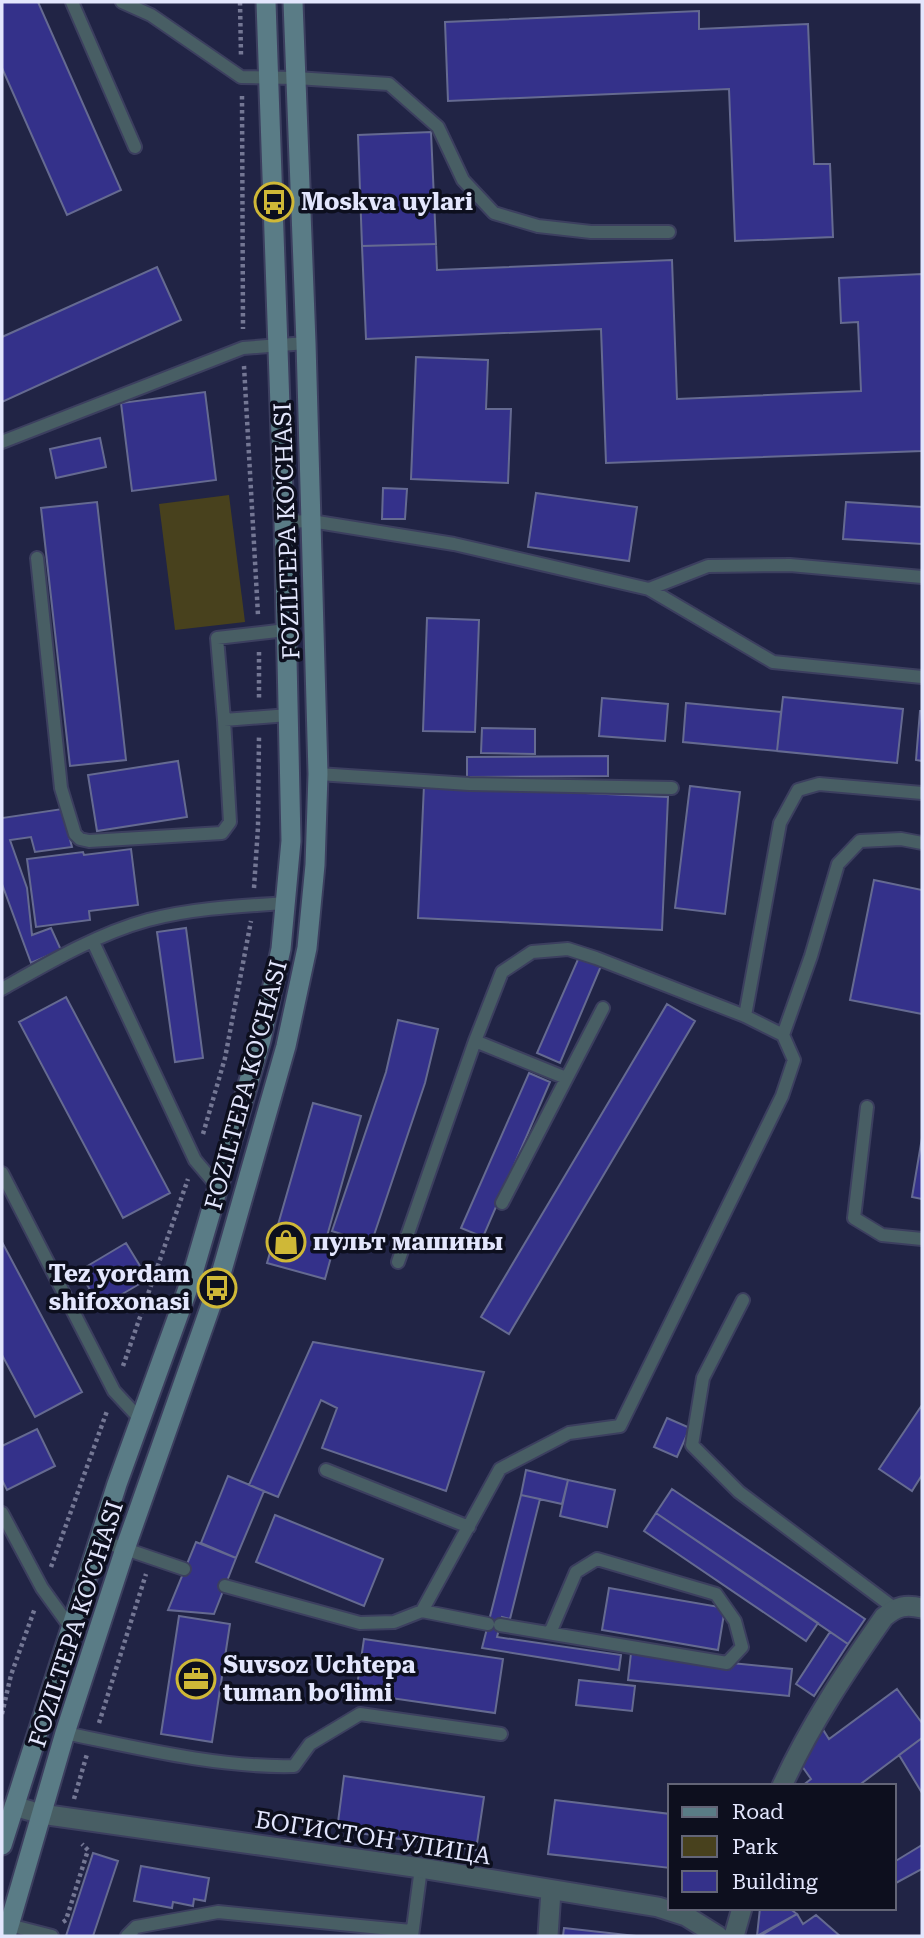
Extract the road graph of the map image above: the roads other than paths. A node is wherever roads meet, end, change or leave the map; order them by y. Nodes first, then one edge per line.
1 (72, 2) edge
2 (122, 2) edge
3 (266, 2) edge
4 (293, 2) edge
5 (268, 78) junction
6 (296, 78) junction
7 (135, 147) dead end
8 (669, 232) dead end
9 (306, 343) junction
10 (278, 345) junction
11 (2, 442) edge
12 (312, 521) junction
13 (284, 522) junction
14 (37, 558) dead end
15 (922, 577) edge
16 (649, 589) junction
17 (286, 630) junction
18 (922, 677) edge
19 (289, 715) junction
20 (224, 720) junction
21 (318, 774) junction
22 (672, 788) dead end
23 (922, 793) edge
24 (922, 843) edge
25 (287, 903) junction
26 (93, 942) junction
27 (2, 989) edge
28 (603, 1008) dead end
29 (745, 1016) junction
30 (783, 1035) junction
31 (475, 1041) junction
32 (566, 1078) junction
33 (867, 1107) dead end
34 (2, 1174) edge
35 (218, 1187) junction
36 (502, 1203) dead end
37 (922, 1239) edge
38 (398, 1262) dead end
39 (743, 1300) dead end
40 (140, 1419) junction
41 (326, 1470) dead end
42 (2, 1513) edge
43 (469, 1527) junction
44 (99, 1540) junction
45 (125, 1549) junction
46 (184, 1569) dead end
47 (225, 1586) dead end
48 (894, 1608) junction
49 (922, 1608) edge
50 (422, 1611) junction
51 (71, 1628) junction
52 (550, 1633) junction
53 (65, 1733) junction
54 (501, 1734) dead end
55 (783, 1784) edge
56 (14, 1806) junction
57 (41, 1814) junction
58 (2, 1845) edge
59 (421, 1868) junction
60 (551, 1891) junction
61 (741, 1910) edge
62 (332, 1922) junction
63 (8, 1931) edge
64 (412, 1934) edge
65 (48, 1935) edge
66 (127, 1936) edge
67 (333, 1936) edge
68 (548, 1936) edge
69 (718, 1936) edge
70 (734, 1936) edge

1 - 7 lane
2 - 5 lane
3 - 5 main road, FOZILTEPA KO'CHASI
4 - 6 main road, FOZILTEPA KO'CHASI
5 - 6 lane
5 - 10 main road, FOZILTEPA KO'CHASI
6 - 8 lane
6 - 9 main road, FOZILTEPA KO'CHASI
9 - 10 lane
9 - 12 main road, FOZILTEPA KO'CHASI
10 - 11 lane
10 - 13 main road, FOZILTEPA KO'CHASI
12 - 13 lane
12 - 16 lane
12 - 21 main road, FOZILTEPA KO'CHASI
13 - 17 main road, FOZILTEPA KO'CHASI
14 - 20 lane
15 - 16 lane
16 - 18 lane
17 - 19 main road, FOZILTEPA KO'CHASI
17 - 20 lane
19 - 20 lane
19 - 25 main road, FOZILTEPA KO'CHASI
21 - 22 lane
21 - 45 main road, FOZILTEPA KO'CHASI
23 - 29 lane
24 - 30 lane
25 - 26 lane
25 - 35 main road, FOZILTEPA KO'CHASI
26 - 27 lane
26 - 35 lane
28 - 32 lane
29 - 30 lane
29 - 31 lane
30 - 43 lane
31 - 32 lane
31 - 38 lane
32 - 36 lane
33 - 37 lane
34 - 40 lane
35 - 40 main road, FOZILTEPA KO'CHASI
39 - 48 lane
40 - 44 main road, FOZILTEPA KO'CHASI
41 - 43 lane
42 - 51 lane
43 - 50 lane
44 - 45 lane
44 - 51 main road, FOZILTEPA KO'CHASI
45 - 46 lane
45 - 53 main road, FOZILTEPA KO'CHASI
47 - 50 lane
48 - 49 street
48 - 55 street
50 - 52 lane
51 - 56 main road, FOZILTEPA KO'CHASI
52 - 52 lane
53 - 54 lane
53 - 57 main road, FOZILTEPA KO'CHASI
56 - 57 street, БОГИСТОН УЛИЦА
56 - 58 main road, FOZILTEPA KO'CHASI
57 - 59 street, БОГИСТОН УЛИЦА
57 - 63 main road, FOZILTEPA KO'CHASI
59 - 60 street, БОГИСТОН УЛИЦА
59 - 64 lane
60 - 68 street
60 - 69 street, БОГИСТОН УЛИЦА
61 - 70 street
62 - 64 lane
62 - 66 lane
62 - 67 lane
63 - 65 lane

